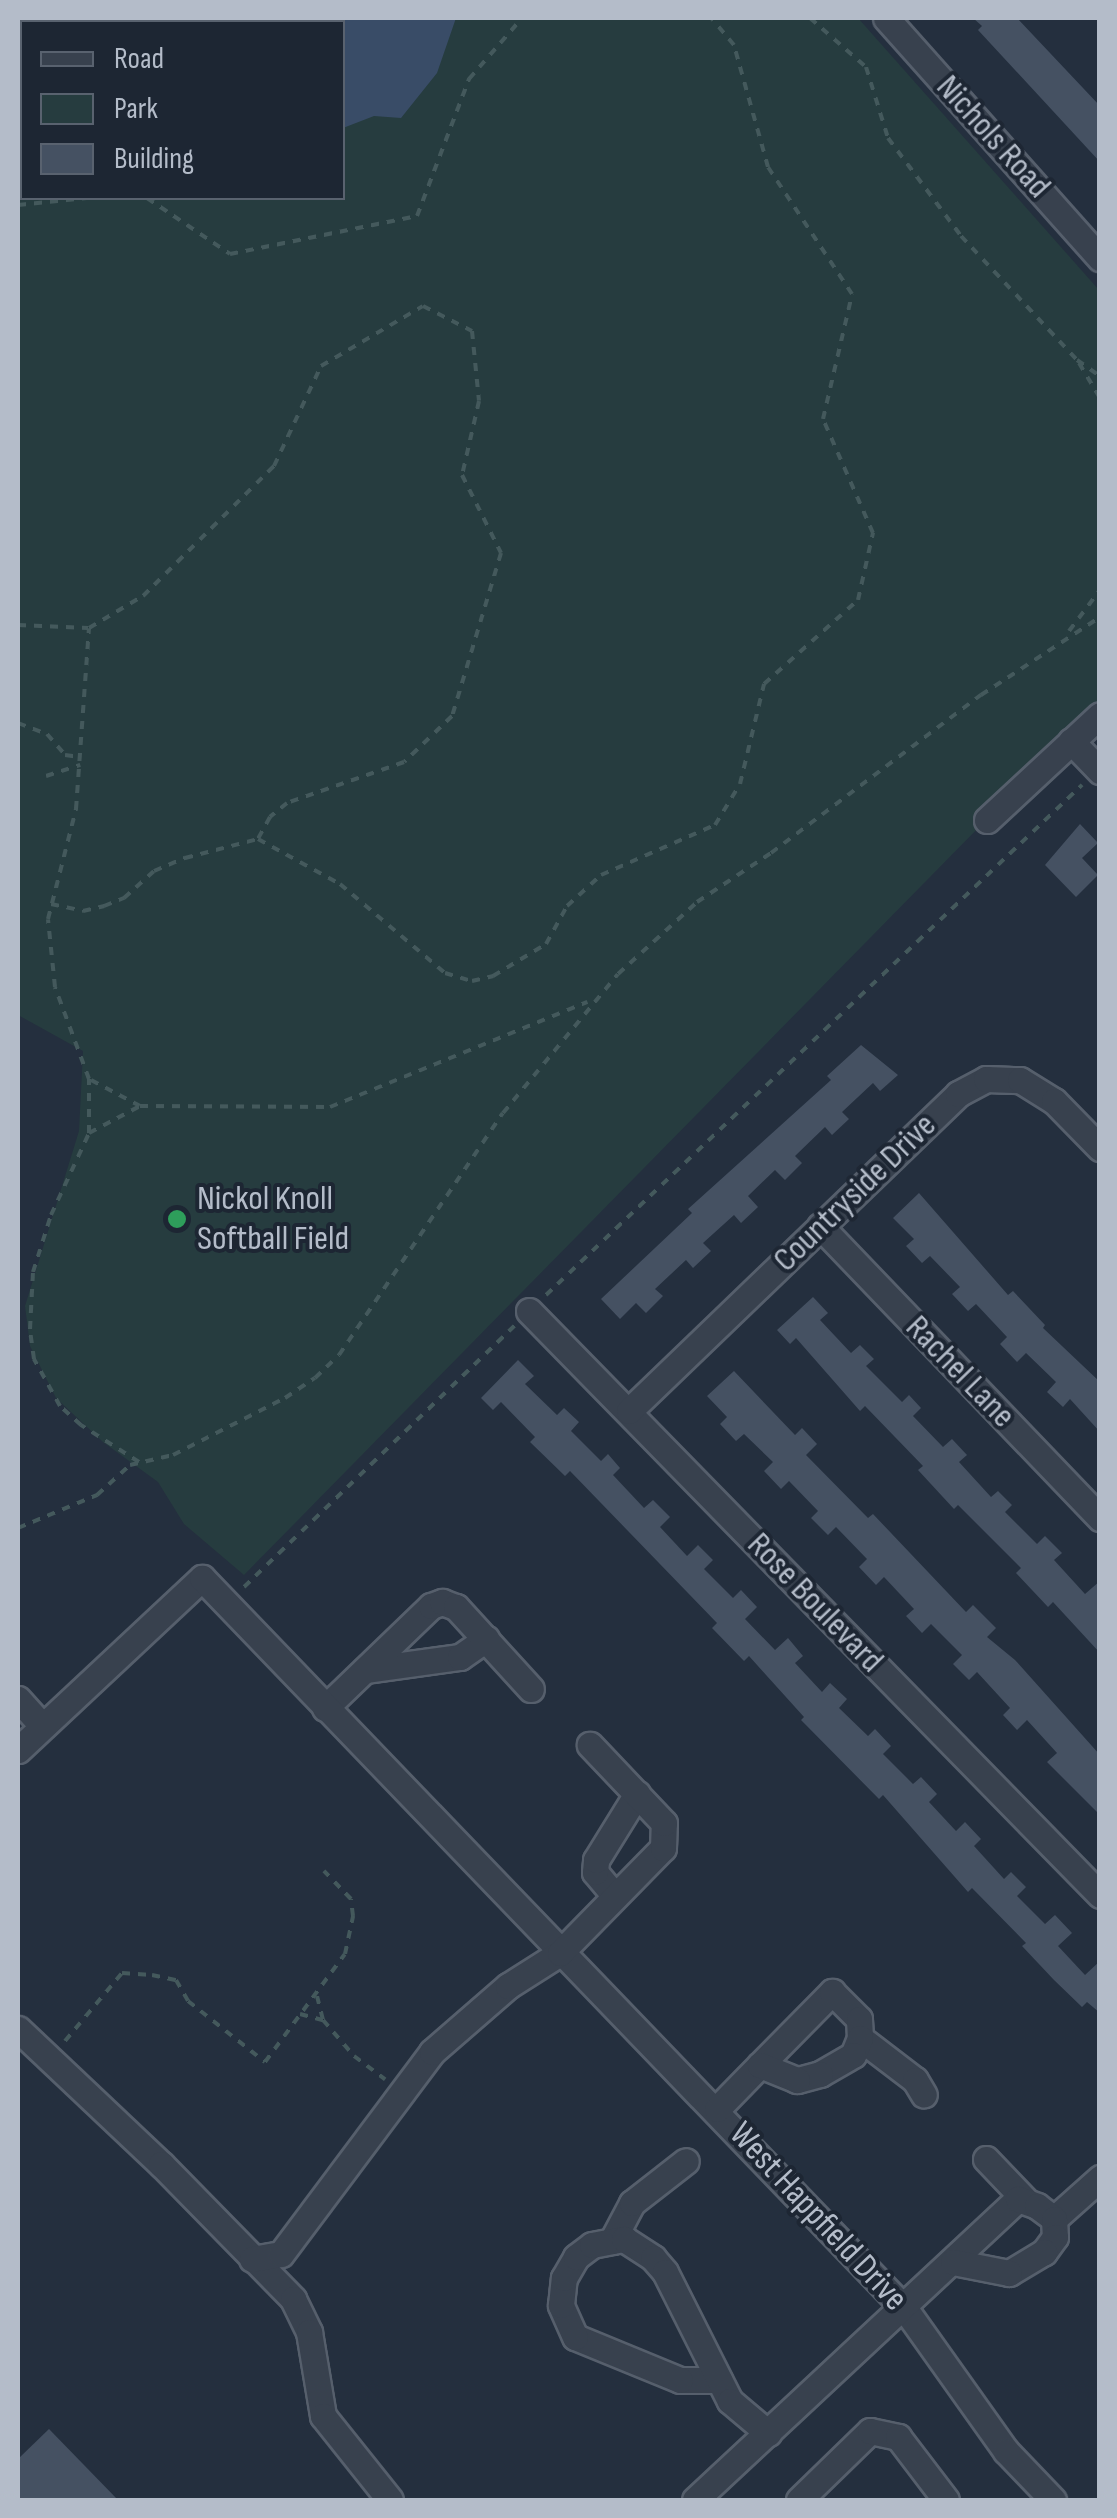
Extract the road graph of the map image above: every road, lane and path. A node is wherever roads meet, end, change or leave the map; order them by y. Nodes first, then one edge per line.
1 (522, 18) edge
2 (711, 18) edge
3 (810, 18) edge
4 (886, 18) edge
5 (64, 200) edge
6 (150, 200) edge
7 (18, 204) edge
8 (1100, 258) edge
9 (1076, 360) junction
10 (1100, 376) edge
11 (1100, 398) edge
12 (1100, 590) edge
13 (1100, 617) edge
14 (18, 625) edge
15 (90, 628) junction
16 (1066, 635) junction
17 (1100, 715) edge
18 (18, 723) edge
19 (1072, 741) junction
20 (80, 761) junction
21 (1099, 770) edge
22 (46, 776) dead end
23 (987, 820) dead end
24 (258, 838) junction
25 (50, 904) junction
26 (591, 1000) junction
27 (89, 1079) junction
28 (140, 1106) junction
29 (89, 1133) junction
30 (1100, 1148) edge
31 (820, 1226) junction
32 (529, 1311) junction
33 (628, 1411) junction
34 (139, 1462) junction
35 (1100, 1518) edge
36 (18, 1528) edge
37 (228, 1605) junction
38 (486, 1638) junction
39 (365, 1670) junction
40 (531, 1689) dead end
41 (18, 1700) edge
42 (325, 1708) junction
43 (42, 1726) junction
44 (590, 1745) dead end
45 (18, 1750) edge
46 (636, 1794) junction
47 (324, 1871) dead end
48 (1100, 1895) edge
49 (616, 1896) junction
50 (560, 1954) junction
51 (316, 1996) junction
52 (300, 2014) junction
53 (323, 2020) junction
54 (18, 2029) edge
55 (860, 2038) junction
56 (62, 2047) dead end
57 (760, 2065) junction
58 (400, 2090) junction
59 (924, 2095) dead end
60 (717, 2109) junction
61 (986, 2159) dead end
62 (686, 2161) dead end
63 (1100, 2178) edge
64 (1027, 2202) junction
65 (1054, 2220) junction
66 (612, 2242) junction
67 (252, 2259) junction
68 (953, 2262) junction
69 (905, 2309) junction
70 (720, 2380) junction
71 (768, 2433) junction
72 (390, 2500) edge
73 (694, 2500) edge
74 (798, 2500) edge
75 (946, 2500) edge
76 (1053, 2500) edge

1 - 6 path
2 - 24 path
3 - 9 path
4 - 8 street, Nichols Road
5 - 7 path
9 - 10 path
9 - 11 path
12 - 16 path
13 - 16 path
14 - 15 path
15 - 20 path
15 - 24 path
16 - 26 path
17 - 19 street
18 - 20 path
19 - 21 street
19 - 23 street
20 - 22 path
20 - 25 path
21 - 32 path
24 - 25 path
25 - 27 path
26 - 28 path
26 - 34 path
27 - 28 path
27 - 29 path
28 - 29 path
29 - 34 path
30 - 31 street, Countryside Drive
31 - 33 street, Countryside Drive
31 - 35 street, Rachel Lane
32 - 33 street, Rose Boulevard
32 - 37 path
33 - 48 street, Rose Boulevard
34 - 36 path
37 - 42 street, West Happfield Drive
37 - 43 street, West Happfield Drive
38 - 39 street
38 - 39 street
38 - 40 street
39 - 42 street
41 - 43 street
42 - 50 street, West Happfield Drive
43 - 45 street
44 - 46 street
46 - 49 street
46 - 49 street
47 - 51 path
49 - 50 street
50 - 58 street
50 - 60 street, West Happfield Drive
51 - 52 path
51 - 53 path
52 - 53 path
52 - 56 path
53 - 58 path
54 - 67 street
55 - 57 street
55 - 57 street
55 - 59 street
57 - 60 street
58 - 67 street
60 - 69 street, West Happfield Drive
61 - 64 street
62 - 66 street, West Happfield Drive
63 - 65 street
64 - 65 street
64 - 68 street
65 - 68 street
66 - 70 street
66 - 70 street
67 - 72 street
68 - 69 street
69 - 71 street
69 - 76 street, West Happfield Drive
70 - 71 street
71 - 73 street
74 - 75 street

